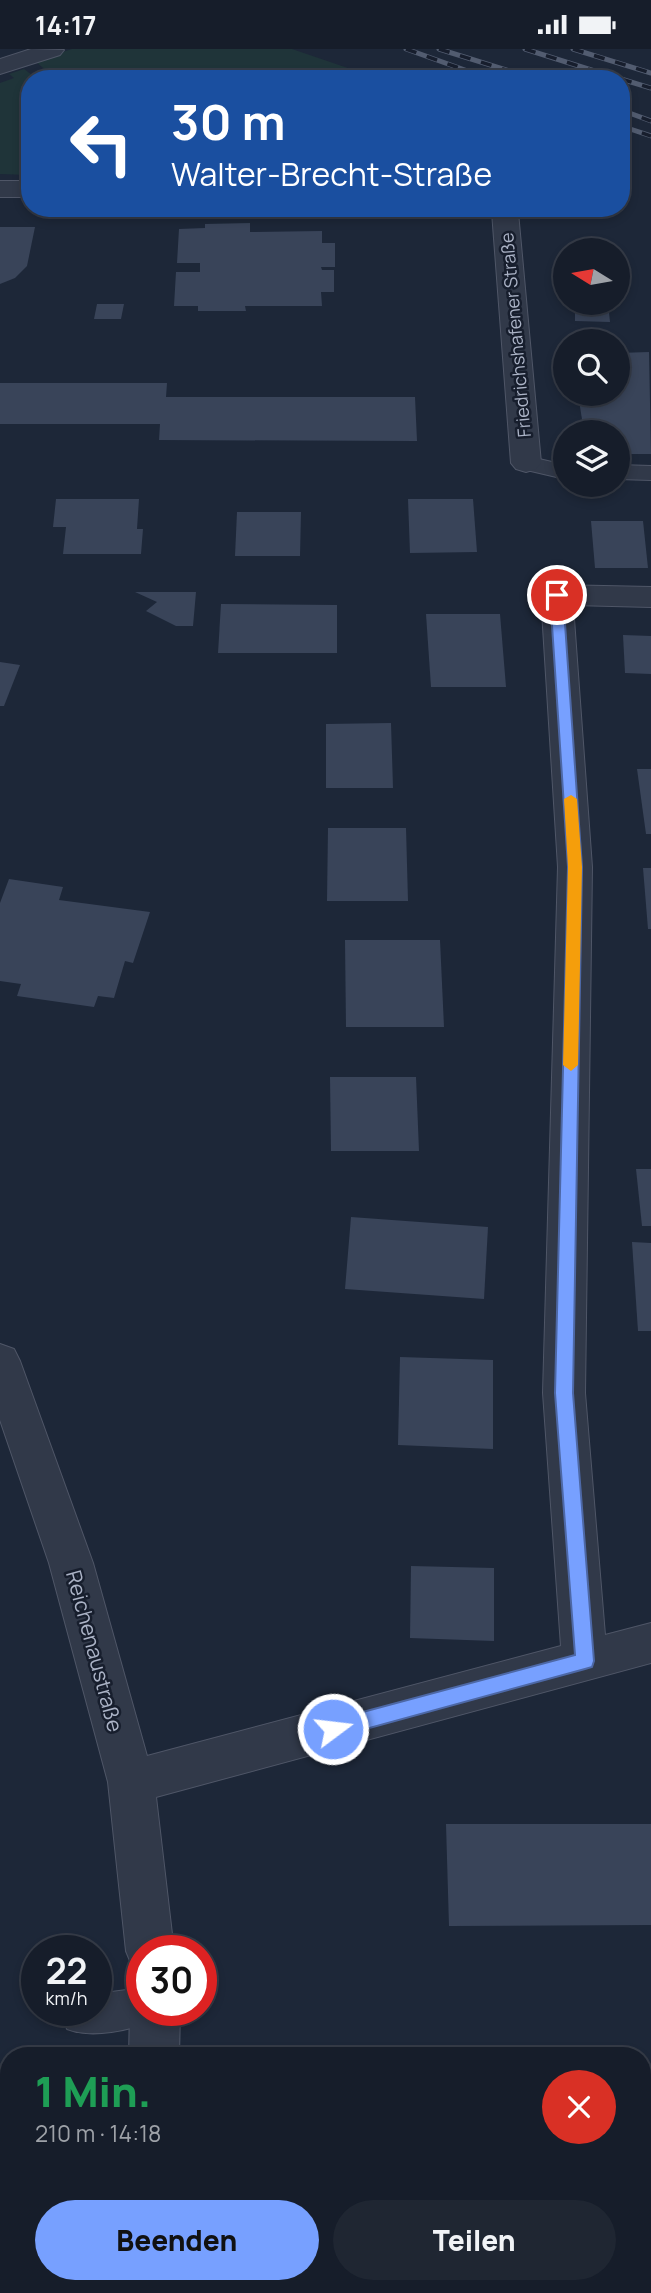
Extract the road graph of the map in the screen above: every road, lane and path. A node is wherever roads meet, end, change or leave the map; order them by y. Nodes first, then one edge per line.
1 (52, 50) edge
2 (0, 67) edge
3 (0, 189) edge
4 (21, 189) edge
5 (505, 217) edge
6 (526, 464) joint
7 (553, 470) edge
8 (630, 472) edge
9 (651, 473) edge
10 (651, 597) edge
11 (0, 1361) edge
12 (651, 1643) edge
13 (585, 1661) junction
14 (131, 1782) junction
15 (148, 1935) edge
16 (155, 2026) edge
17 (154, 2047) edge

1 - 2 street
3 - 4 street
5 - 6 street, Friedrichshafener Straße
6 - 7 lane
8 - 9 lane
10 - 13 street
11 - 14 street, Reichenaustraße
12 - 13 street
13 - 14 street
14 - 15 street, Reichenaustraße
16 - 17 street

